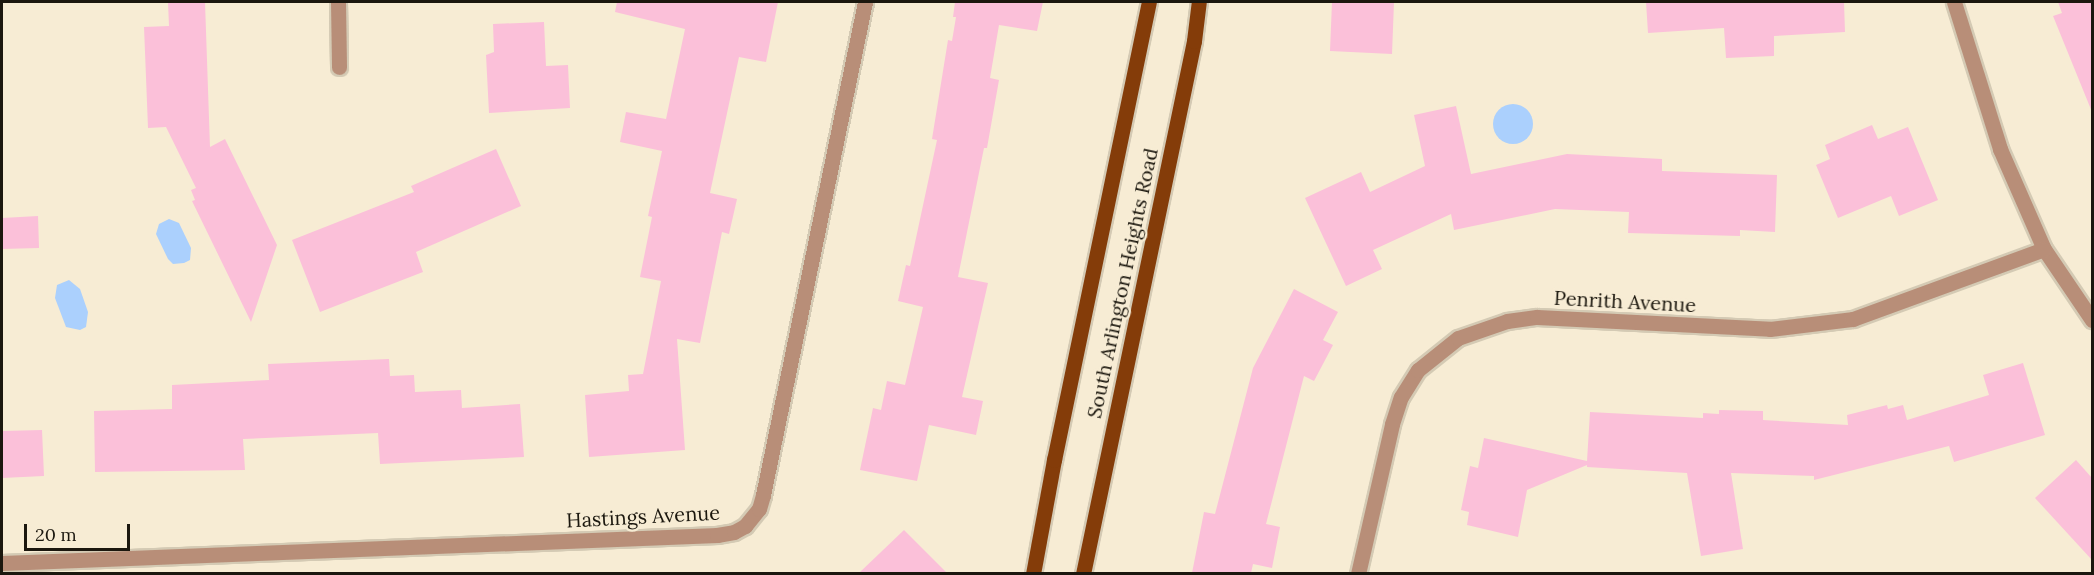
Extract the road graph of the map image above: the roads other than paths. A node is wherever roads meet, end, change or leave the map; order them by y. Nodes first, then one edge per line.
1 (338, 2) edge
2 (865, 2) edge
3 (1149, 2) edge
4 (1199, 2) edge
5 (1954, 2) edge
6 (339, 67) dead end
7 (2044, 249) junction
8 (2092, 320) edge
9 (2, 563) edge
10 (1033, 573) edge
11 (1083, 573) edge
12 (1359, 573) edge

1 - 6 street
2 - 9 street, Hastings Avenue
3 - 10 main road, South Arlington Heights Road
4 - 11 main road, South Arlington Heights Road
5 - 7 street
7 - 8 street
7 - 12 street, Penrith Avenue

